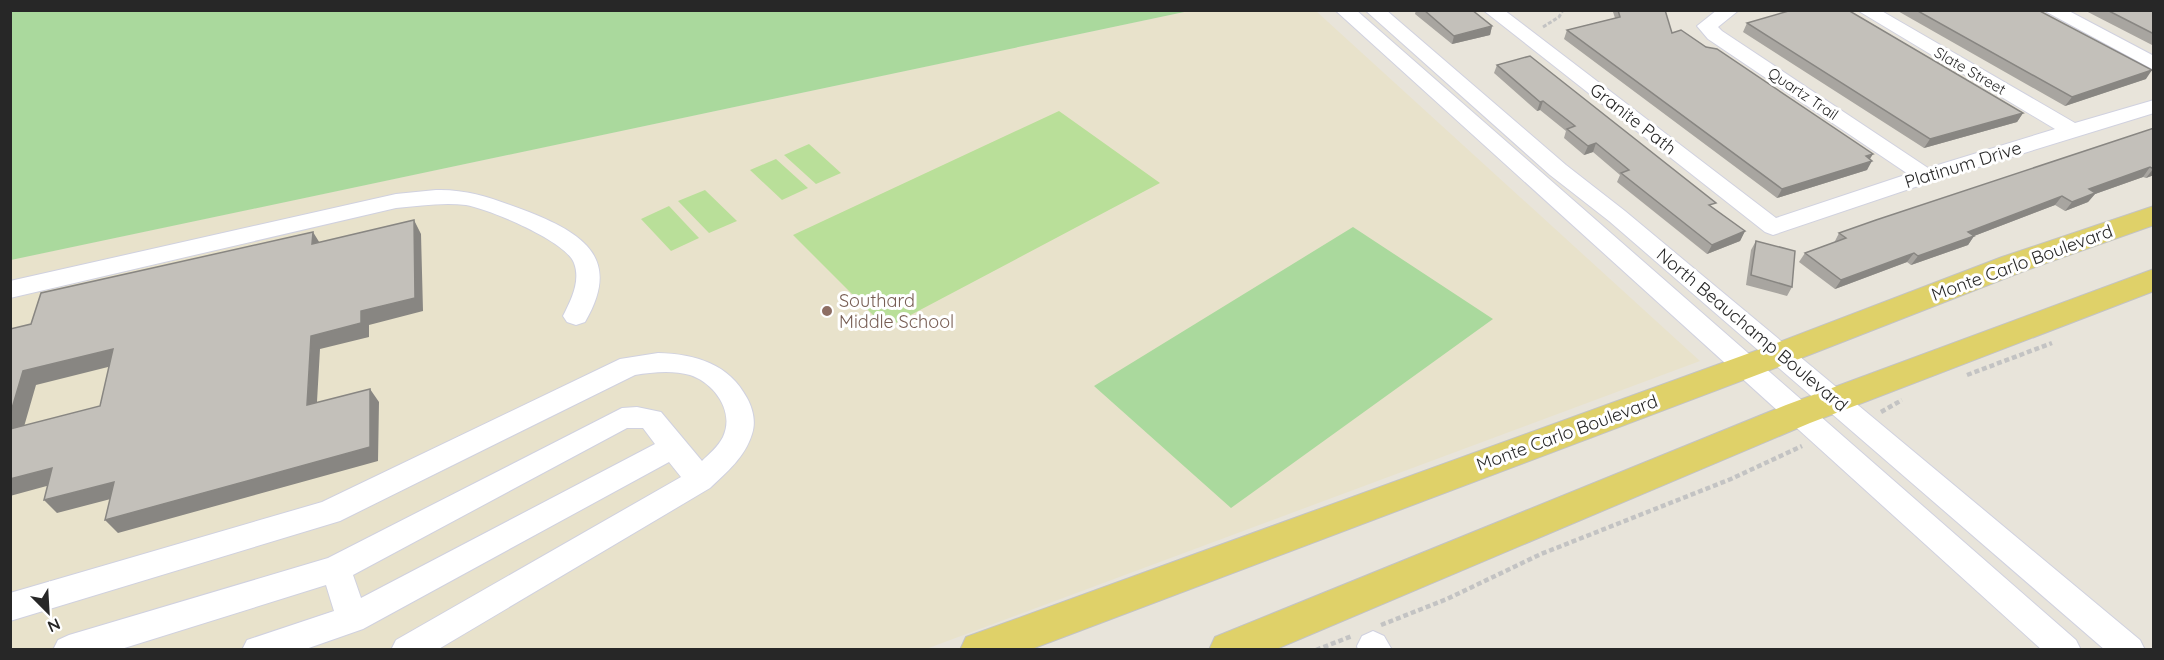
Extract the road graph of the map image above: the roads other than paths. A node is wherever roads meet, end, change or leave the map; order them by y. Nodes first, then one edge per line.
1 (1344, 10) edge
2 (1374, 10) edge
3 (1492, 10) edge
4 (1730, 10) edge
5 (1866, 10) edge
6 (2052, 10) edge
7 (2154, 64) edge
8 (2148, 113) edge
9 (2073, 131) junction
10 (1925, 176) junction
11 (2154, 215) edge
12 (1773, 227) joint
13 (2154, 279) edge
14 (10, 290) edge
15 (576, 316) dead end
16 (1762, 360) junction
17 (1834, 400) junction
18 (1798, 414) junction
19 (673, 447) junction
20 (700, 480) junction
21 (336, 569) junction
22 (10, 607) edge
23 (352, 619) junction
24 (990, 648) edge
25 (69, 650) edge
26 (258, 650) edge
27 (407, 650) edge
28 (1229, 650) edge
29 (2066, 650) edge
30 (2129, 650) edge

1 - 16 street, North Beauchamp Boulevard
2 - 16 street, North Beauchamp Boulevard
3 - 12 street, Granite Path
4 - 10 street, Quartz Trail
5 - 9 street, Slate Street
6 - 7 street
8 - 9 street, Platinum Drive
9 - 10 street, Platinum Drive
10 - 12 street, Platinum Drive
11 - 16 main road, Monte Carlo Boulevard
13 - 17 main road
14 - 15 street
16 - 17 street, North Beauchamp Boulevard
16 - 18 street, North Beauchamp Boulevard
16 - 24 main road, Monte Carlo Boulevard
17 - 18 main road
17 - 30 street, North Beauchamp Boulevard
18 - 28 main road
18 - 29 street, North Beauchamp Boulevard
19 - 20 street
19 - 21 street
19 - 23 street
20 - 22 street
20 - 27 street
21 - 23 street
21 - 25 street
23 - 26 street

